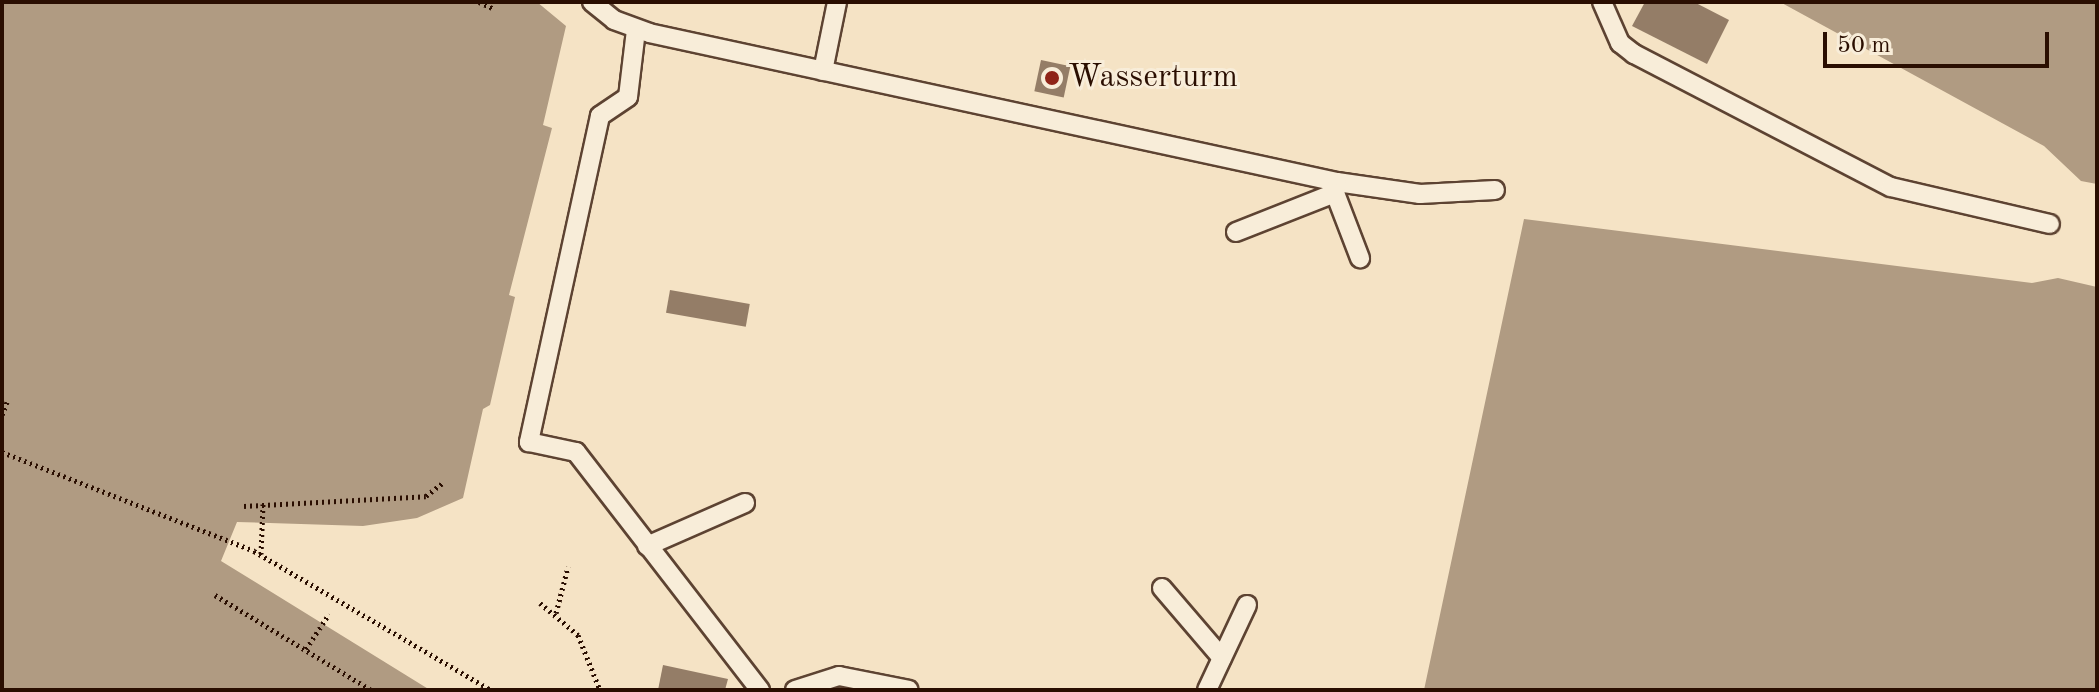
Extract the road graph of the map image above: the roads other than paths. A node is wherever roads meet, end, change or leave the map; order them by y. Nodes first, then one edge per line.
1 (592, 2) edge
2 (837, 2) edge
3 (1602, 2) edge
4 (636, 30) junction
5 (823, 71) junction
6 (1336, 187) junction
7 (1495, 190) dead end
8 (2050, 224) dead end
9 (1236, 232) dead end
10 (1360, 258) dead end
11 (745, 503) dead end
12 (647, 546) junction
13 (1162, 588) dead end
14 (1247, 605) dead end
15 (1222, 658) junction
16 (760, 690) edge
17 (795, 690) edge
18 (909, 690) edge
19 (1207, 690) edge

1 - 4 lane
2 - 5 lane
3 - 8 lane
4 - 5 lane
4 - 12 lane
5 - 6 lane
6 - 7 lane
6 - 9 lane
6 - 10 lane
11 - 12 lane
12 - 16 lane
13 - 15 lane
14 - 15 lane
15 - 19 lane
17 - 18 lane

